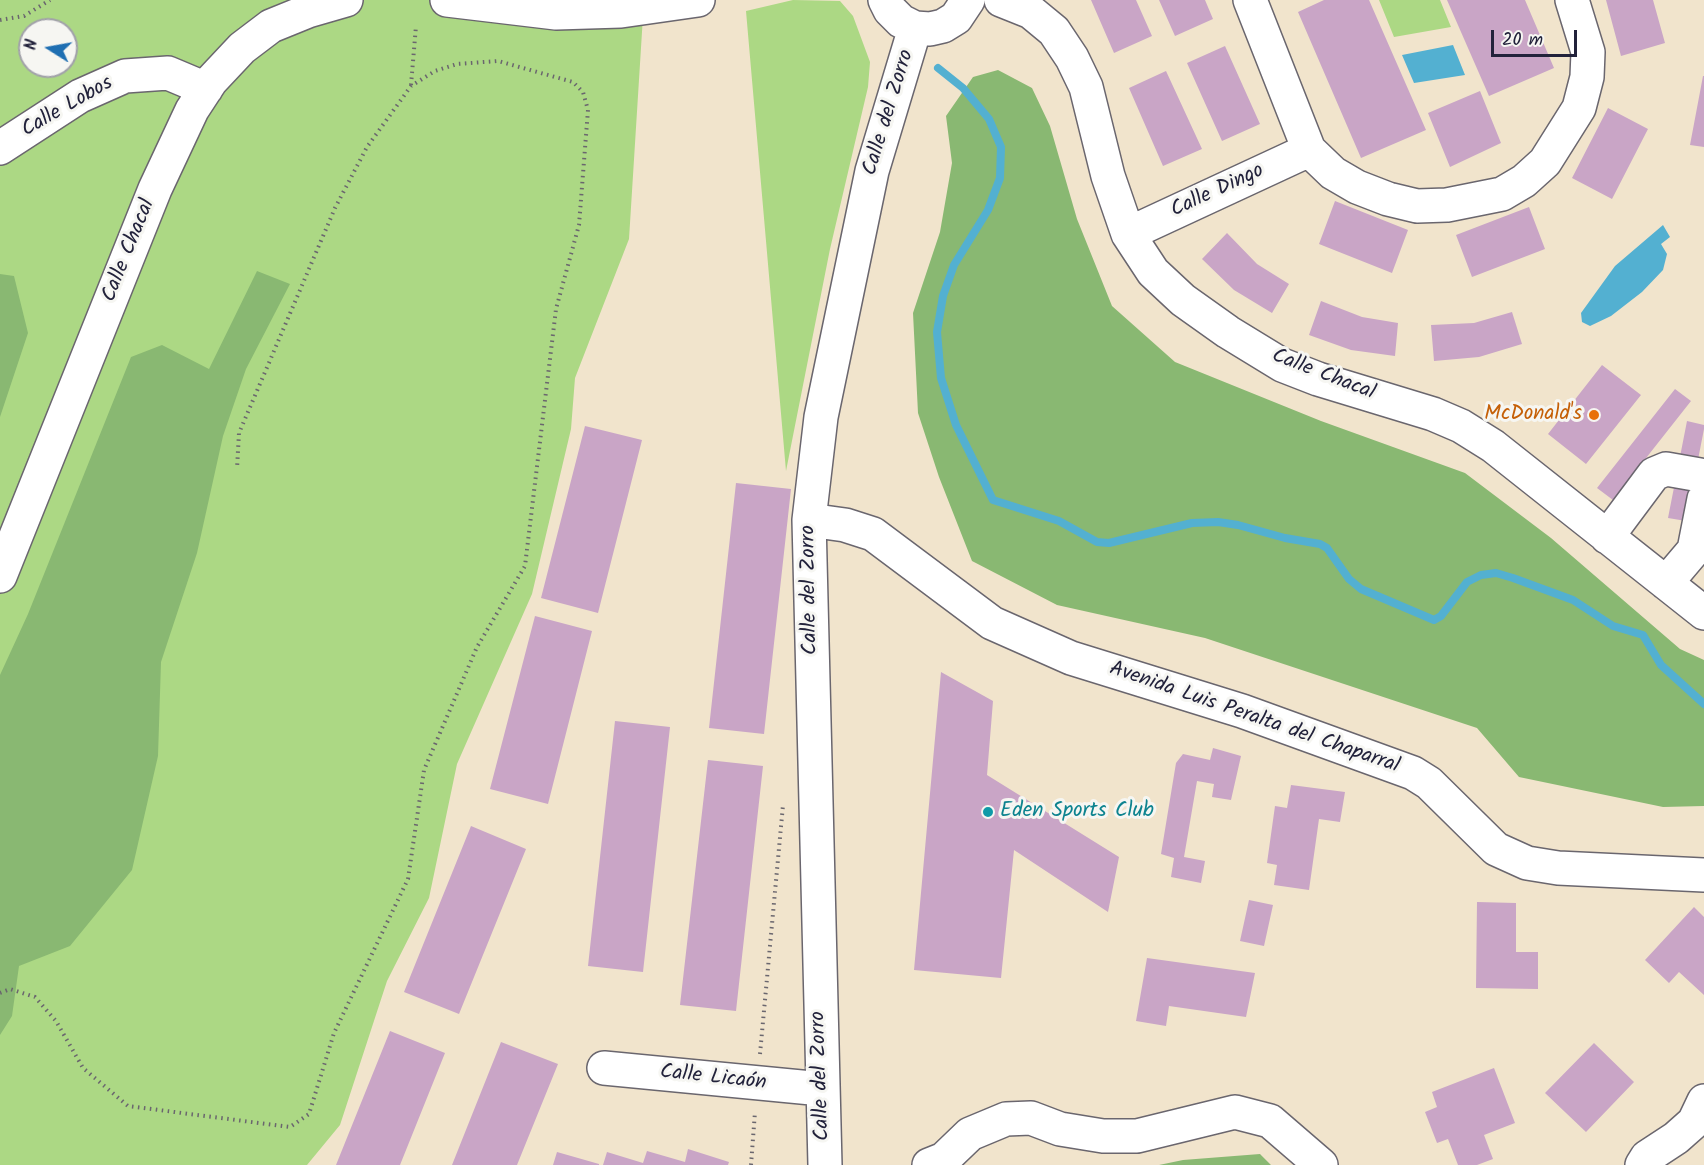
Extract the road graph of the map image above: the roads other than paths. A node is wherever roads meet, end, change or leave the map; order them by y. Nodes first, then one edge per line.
1 (346, 0) edge
2 (447, 0) edge
3 (698, 0) edge
4 (885, 0) edge
5 (968, 0) edge
6 (1001, 0) edge
7 (1250, 0) edge
8 (1572, 0) edge
9 (915, 28) junction
10 (206, 89) junction
11 (0, 148) edge
12 (1309, 150) junction
13 (1128, 234) junction
14 (1704, 481) edge
15 (1704, 499) edge
16 (809, 520) junction
17 (1607, 537) junction
18 (0, 576) edge
19 (1688, 599) edge
20 (1704, 875) edge
21 (604, 1068) dead end
22 (822, 1089) junction
23 (1704, 1101) edge
24 (825, 1165) edge
25 (929, 1165) edge
26 (1321, 1165) edge
27 (1641, 1165) edge

1 - 10 street, Calle Chacal
2 - 3 street
4 - 9 street
5 - 9 street
6 - 13 street, Calle Chacal
7 - 12 street
8 - 12 street
9 - 16 street, Calle del Zorro
10 - 11 street, Calle Lobos
10 - 18 street, Calle Chacal
12 - 13 street, Calle Dingo
13 - 17 street, Calle Chacal
14 - 17 street
15 - 19 street
16 - 20 street, Avenida Luis Peralta del Chaparral
16 - 22 street, Calle del Zorro
17 - 19 street, Calle Chacal
21 - 22 street, Calle Licaón
22 - 24 street, Calle del Zorro
23 - 27 street
25 - 26 street

